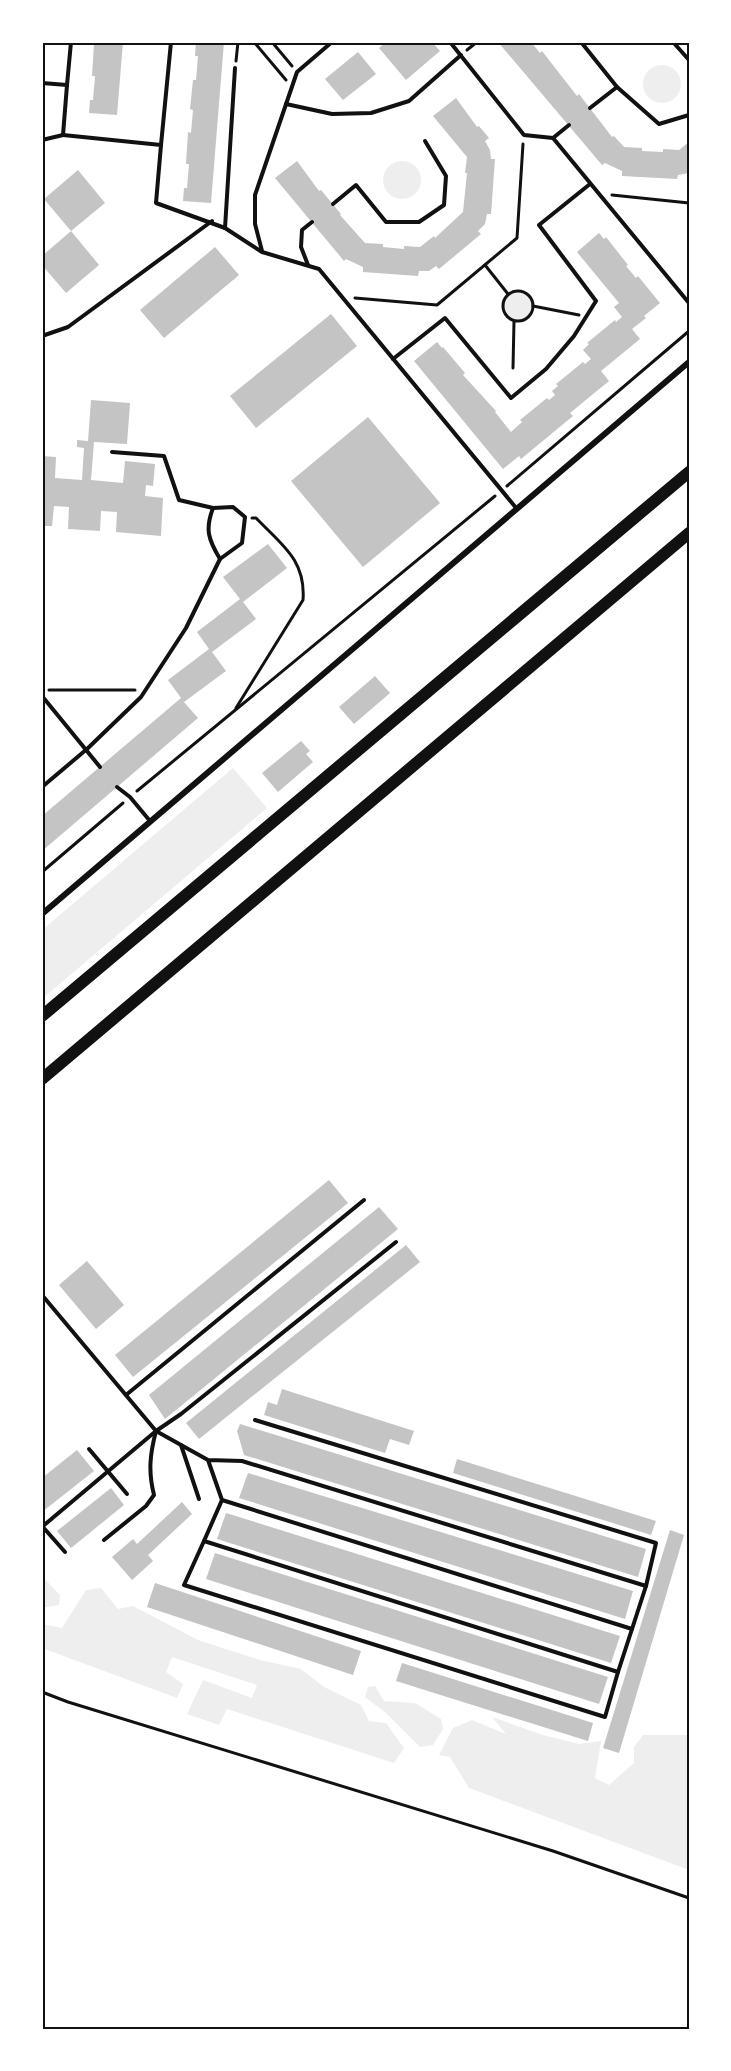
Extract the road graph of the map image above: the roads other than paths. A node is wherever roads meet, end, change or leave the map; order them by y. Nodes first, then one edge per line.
1 (71, 42) edge
2 (171, 42) edge
3 (332, 42) edge
4 (450, 42) edge
5 (581, 42) edge
6 (674, 42) edge
7 (461, 55) junction
8 (689, 60) edge
9 (235, 68) road end
10 (42, 83) edge
11 (67, 85) junction
12 (617, 87) junction
13 (286, 104) junction
14 (591, 108) dead end
15 (689, 115) edge
16 (569, 125) dead end
17 (63, 135) junction
18 (553, 138) junction
19 (42, 140) edge
20 (425, 141) dead end
21 (160, 145) junction
22 (591, 184) junction
23 (333, 204) dead end
24 (212, 221) junction
25 (312, 222) dead end
26 (225, 228) junction
27 (262, 252) junction
28 (308, 266) junction
29 (689, 303) edge
30 (42, 336) edge
31 (393, 359) junction
32 (689, 362) edge
33 (112, 452) dead end
34 (689, 472) edge
35 (213, 508) junction
36 (517, 510) junction
37 (688, 537) edge
38 (220, 559) junction
39 (42, 696) edge
40 (87, 749) junction
41 (100, 767) dead end
42 (42, 787) edge
43 (117, 787) dead end
44 (150, 822) junction
45 (42, 914) edge
46 (42, 1016) edge
47 (42, 1079) edge
48 (364, 1200) dead end
49 (396, 1242) dead end
50 (42, 1295) edge
51 (126, 1395) junction
52 (255, 1420) dead end
53 (156, 1431) junction
54 (181, 1445) junction
55 (89, 1449) dead end
56 (208, 1460) junction
57 (108, 1471) junction
58 (127, 1494) dead end
59 (199, 1499) dead end
60 (222, 1500) junction
61 (42, 1526) edge
62 (105, 1540) dead end
63 (204, 1541) junction
64 (65, 1552) dead end
65 (646, 1586) junction
66 (632, 1629) junction
67 (618, 1672) junction

1 - 11 lane
2 - 21 lane
3 - 13 lane
4 - 7 lane
5 - 12 lane
6 - 8 lane
7 - 13 lane
7 - 18 lane
9 - 26 lane
10 - 11 lane
11 - 17 lane
12 - 14 lane
12 - 15 lane
13 - 27 lane
16 - 18 lane
17 - 19 lane
17 - 21 lane
18 - 22 lane
20 - 23 lane
21 - 24 lane
22 - 29 lane
22 - 31 lane
24 - 26 lane
24 - 30 lane
25 - 28 lane
26 - 27 lane
27 - 28 lane
28 - 31 lane
31 - 36 lane
32 - 36 street
33 - 35 lane
34 - 46 main road
35 - 38 lane
35 - 38 lane
36 - 44 street
37 - 47 main road
38 - 40 lane
39 - 40 lane
40 - 41 lane
40 - 42 lane
43 - 44 lane
44 - 45 street
48 - 51 lane
49 - 53 lane
50 - 51 lane
51 - 53 lane
52 - 65 lane
53 - 54 lane
53 - 57 lane
53 - 62 lane
54 - 56 lane
54 - 59 lane
55 - 57 lane
56 - 60 lane
56 - 65 lane
57 - 58 lane
57 - 61 lane
60 - 63 lane
60 - 66 lane
61 - 64 lane
63 - 67 lane
63 - 67 lane
65 - 66 lane
66 - 67 lane

